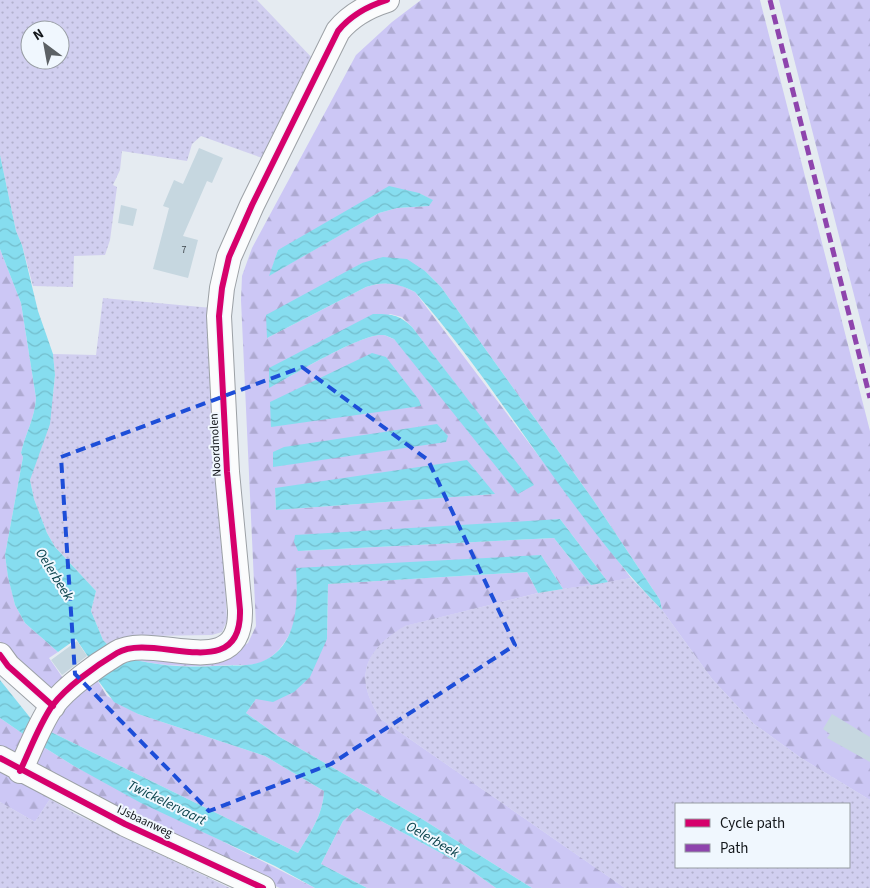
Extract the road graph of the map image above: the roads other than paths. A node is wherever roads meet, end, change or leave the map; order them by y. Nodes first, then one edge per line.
1 (387, 0) edge
2 (0, 655) edge
3 (47, 715) junction
4 (10, 765) edge
5 (263, 888) edge

1 - 3 street, Noordmolen
2 - 3 street
3 - 4 street, Noordmolen
4 - 5 street, IJsbaanweg

